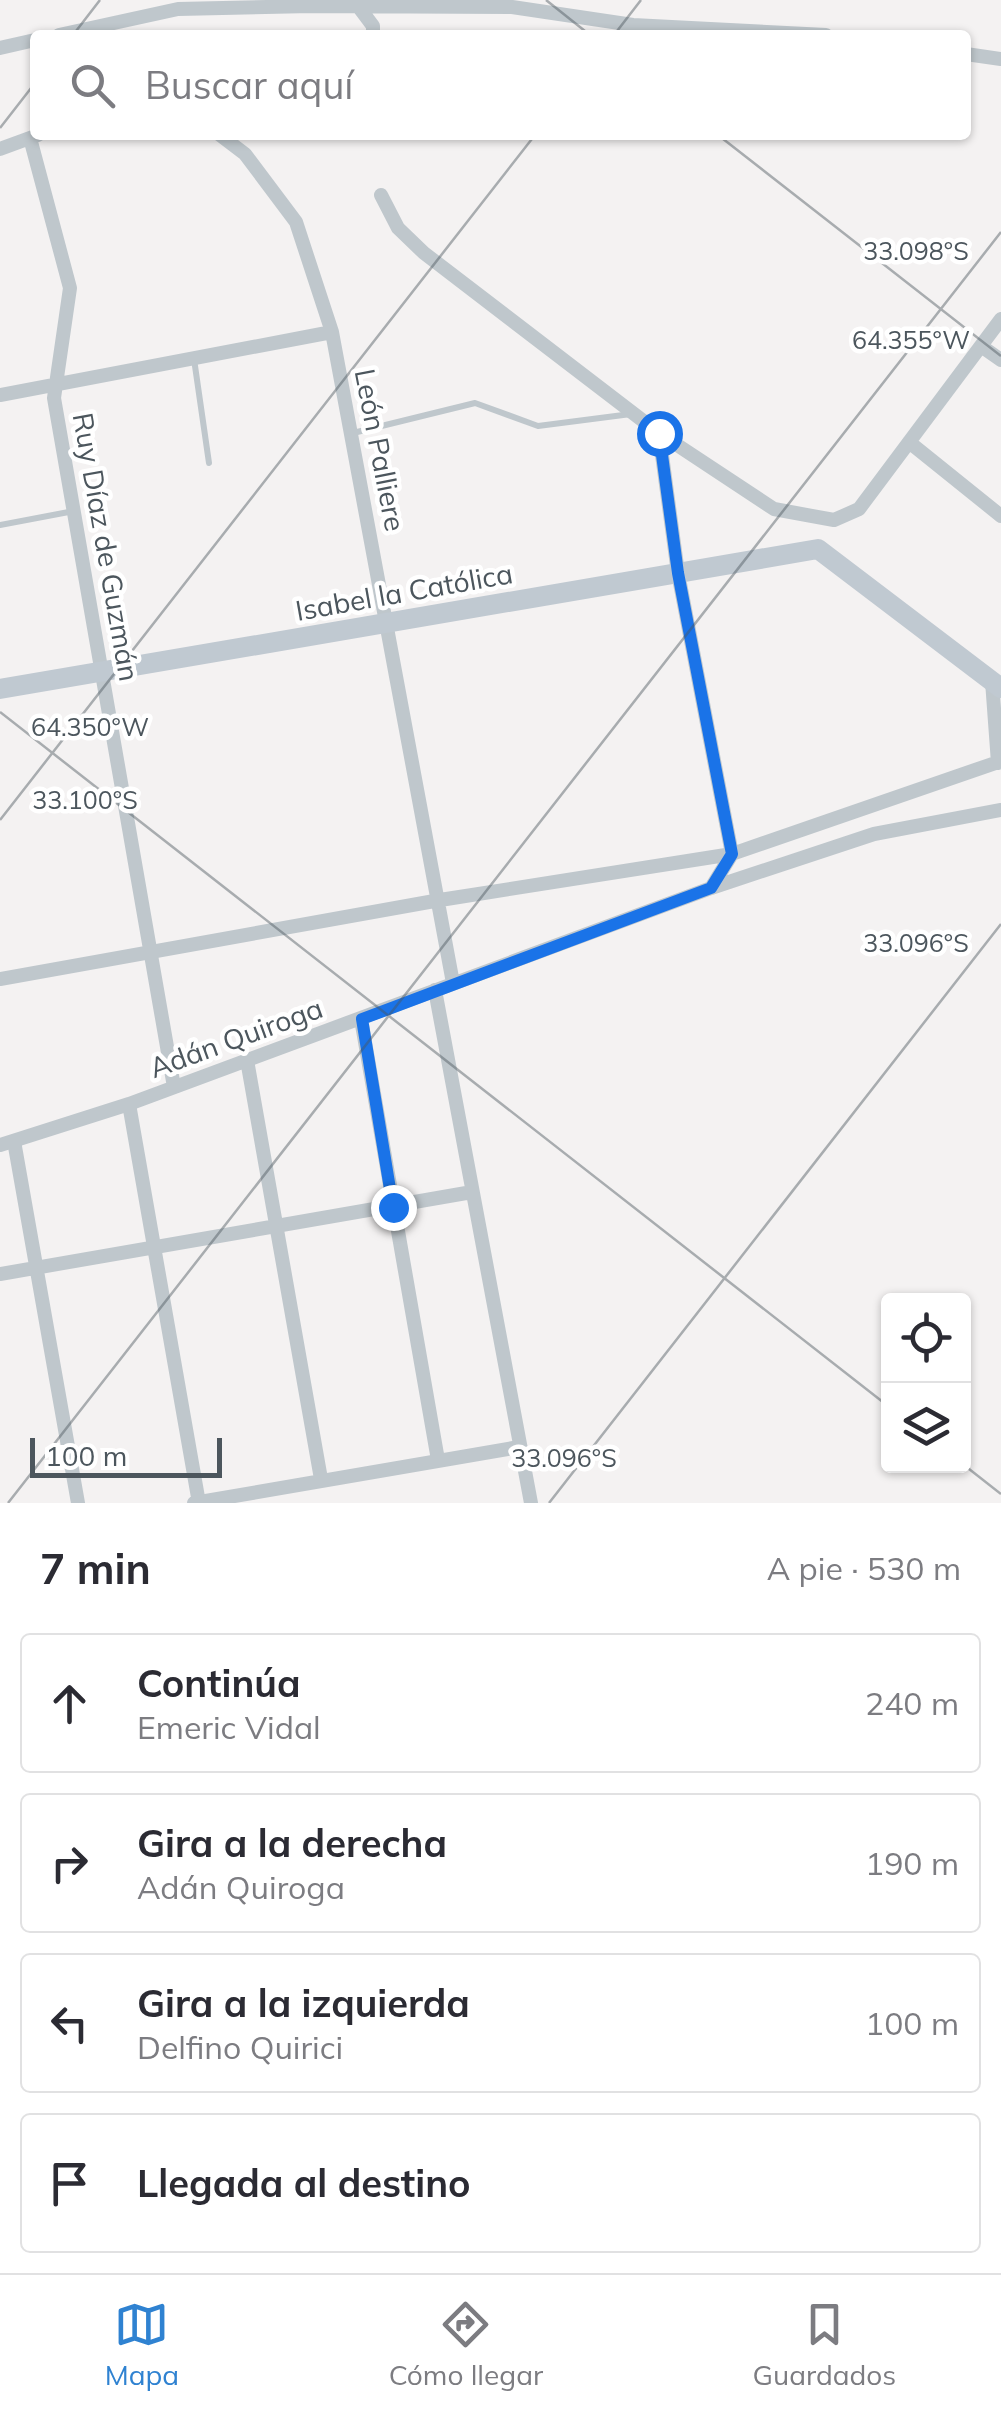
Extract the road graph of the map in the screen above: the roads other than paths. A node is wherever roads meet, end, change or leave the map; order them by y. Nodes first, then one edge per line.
1 (358, 6) junction
2 (121, 28) edge
3 (373, 30) edge
4 (738, 30) edge
5 (30, 41) edge
6 (0, 48) edge
7 (971, 55) edge
8 (1001, 60) edge
9 (30, 138) edge
10 (35, 140) edge
11 (227, 140) edge
12 (0, 149) edge
13 (381, 195) dead end
14 (1001, 319) edge
15 (332, 332) junction
16 (981, 346) junction
17 (194, 358) junction
18 (1001, 360) edge
19 (54, 384) junction
20 (0, 394) edge
21 (633, 414) junction
22 (659, 433) junction
23 (352, 434) junction
24 (909, 442) junction
25 (210, 463) dead end
26 (76, 511) junction
27 (1001, 516) edge
28 (0, 525) edge
29 (678, 573) junction
30 (389, 622) junction
31 (103, 671) junction
32 (996, 685) edge
33 (0, 688) edge
34 (999, 762) edge
35 (1001, 810) edge
36 (820, 826) junction
37 (835, 847) junction
38 (732, 854) junction
39 (711, 888) junction
40 (440, 900) junction
41 (151, 952) junction
42 (0, 980) edge
43 (452, 983) junction
44 (435, 990) junction
45 (362, 1019) junction
46 (248, 1060) junction
47 (174, 1087) junction
48 (129, 1104) junction
49 (7, 1143) edge
50 (472, 1192) junction
51 (393, 1207) junction
52 (276, 1229) junction
53 (156, 1248) junction
54 (37, 1269) junction
55 (0, 1274) edge
56 (519, 1447) junction
57 (438, 1460) junction
58 (321, 1480) junction
59 (78, 1503) edge
60 (197, 1503) edge
61 (531, 1503) edge

1 - 2 street
1 - 3 street
1 - 4 street
5 - 6 street
7 - 8 street
9 - 12 street
10 - 19 street, Ruy Díaz de Guzmán
11 - 15 street, León Palliere
13 - 21 street
14 - 16 street
15 - 17 street
15 - 23 street, León Palliere
16 - 18 street
16 - 24 street
17 - 19 street
17 - 25 lane
19 - 20 street
19 - 26 street, Ruy Díaz de Guzmán
21 - 22 street
21 - 23 lane
22 - 24 street
22 - 29 street
23 - 30 street, León Palliere
24 - 27 street
26 - 28 lane
26 - 31 street, Ruy Díaz de Guzmán
29 - 30 main road, Isabel la Católica
29 - 32 main road, Isabel la Católica
29 - 38 street
30 - 31 main road, Isabel la Católica
30 - 40 street, León Palliere
31 - 33 main road, Isabel la Católica
31 - 41 street, Ruy Díaz de Guzmán
32 - 34 street
34 - 36 street
35 - 37 street, Adán Quiroga
36 - 37 street
36 - 38 street
37 - 39 street, Adán Quiroga
38 - 39 street
38 - 40 street
39 - 43 street, Adán Quiroga
40 - 41 street
40 - 43 street, León Palliere
41 - 42 street
41 - 47 street, Ruy Díaz de Guzmán
43 - 44 street, Adán Quiroga
44 - 45 street, Adán Quiroga
44 - 50 street
45 - 46 street, Adán Quiroga
45 - 51 street
46 - 47 street, Adán Quiroga
46 - 52 street
47 - 48 street, Adán Quiroga
48 - 49 street, Adán Quiroga
48 - 53 street
49 - 54 street
50 - 51 street
50 - 56 street
51 - 52 street
51 - 57 street
52 - 53 street
52 - 58 street
53 - 54 street
53 - 60 street
54 - 55 street
54 - 59 street
56 - 57 street
56 - 61 street
57 - 58 street
58 - 60 street

